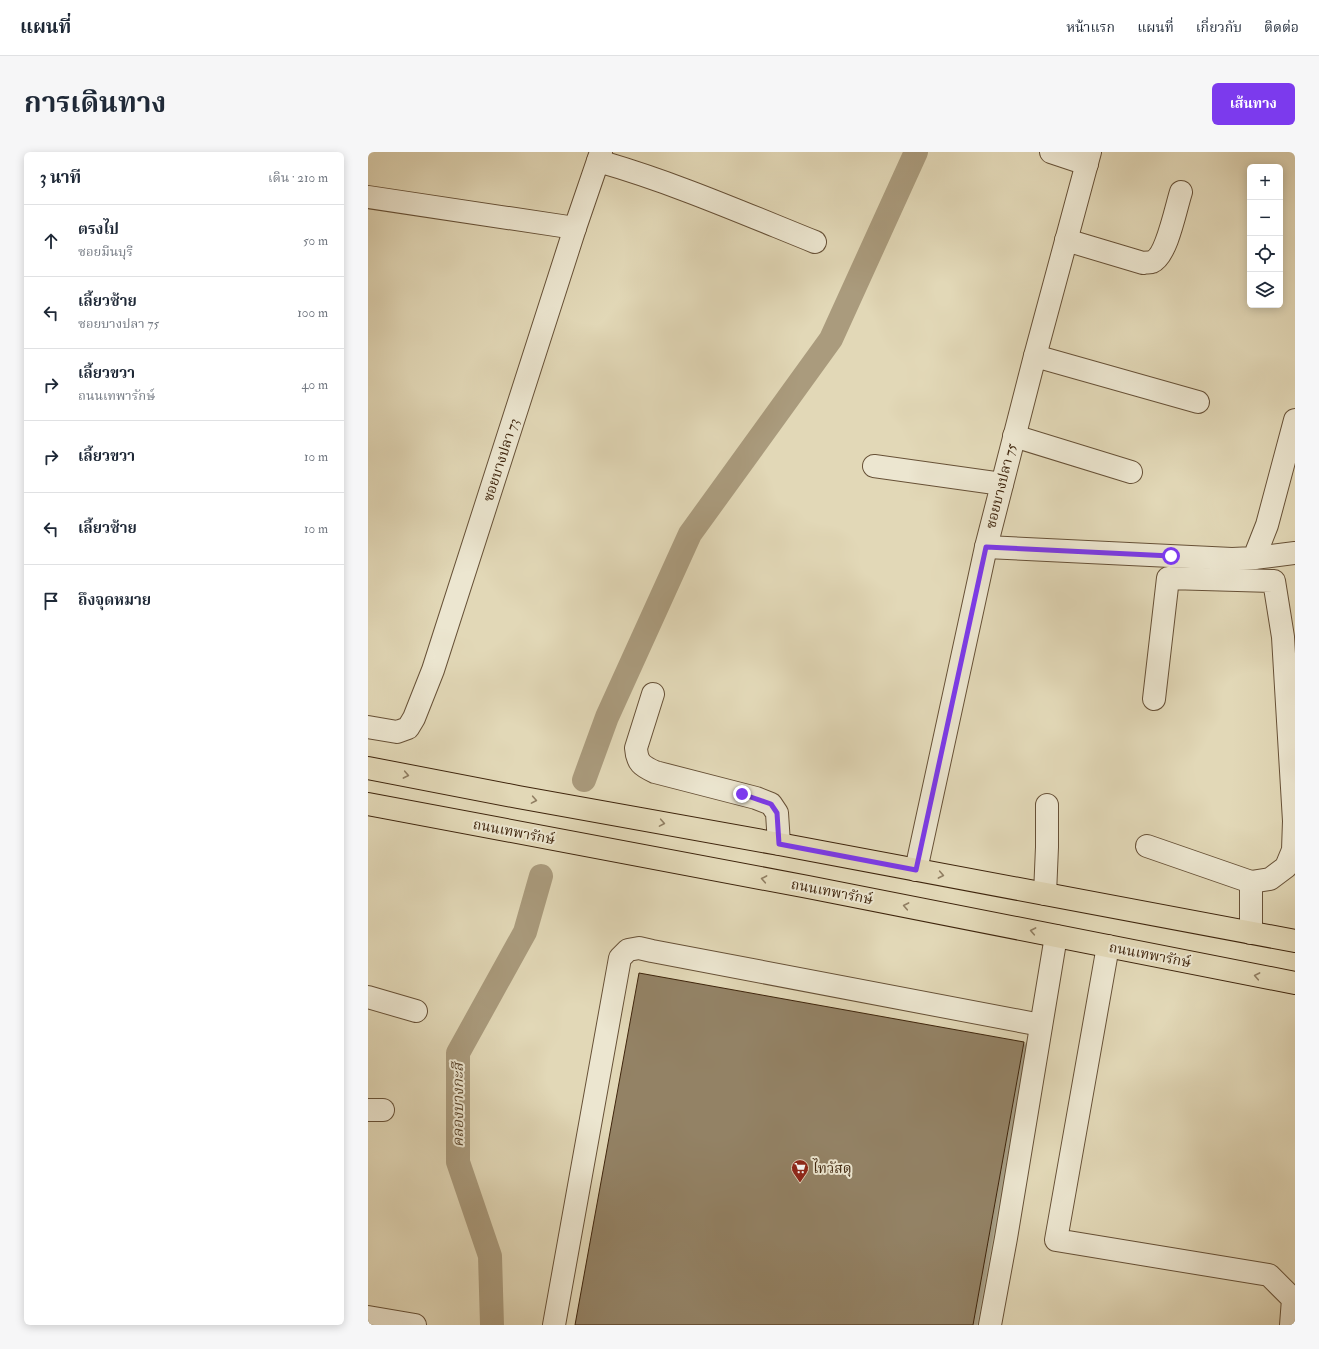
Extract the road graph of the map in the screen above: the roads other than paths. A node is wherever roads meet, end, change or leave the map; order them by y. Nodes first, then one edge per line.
1 (1051, 152) edge
2 (600, 156) edge
3 (1088, 158) edge
4 (1181, 192) dead end
5 (368, 197) edge
6 (575, 228) junction
7 (1066, 240) junction
8 (815, 242) dead end
9 (1035, 356) junction
10 (1198, 402) dead end
11 (1295, 420) edge
12 (1014, 436) junction
13 (874, 466) dead end
14 (1131, 472) dead end
15 (1002, 484) junction
16 (986, 547) junction
17 (1295, 553) edge
18 (1254, 558) junction
19 (653, 694) dead end
20 (1154, 699) dead end
21 (368, 727) edge
22 (368, 768) edge
23 (368, 804) edge
24 (1047, 805) dead end
25 (779, 844) junction
26 (1147, 846) dead end
27 (916, 870) junction
28 (1251, 882) junction
29 (1044, 894) junction
30 (1251, 933) junction
31 (1056, 936) junction
32 (1295, 941) edge
33 (1108, 946) junction
34 (1295, 983) edge
35 (368, 998) edge
36 (416, 1011) dead end
37 (1041, 1025) junction
38 (368, 1317) edge
39 (415, 1325) edge
40 (554, 1325) edge
41 (990, 1325) edge
42 (1291, 1325) edge

1 - 3 street
2 - 6 street, ซอยบางปลา 73
2 - 8 street
3 - 7 street, ซอยบางปลา 75
4 - 7 street
5 - 6 street
6 - 21 street, ซอยบางปลา 73
7 - 9 street, ซอยบางปลา 75
9 - 10 street
9 - 12 street, ซอยบางปลา 75
11 - 18 street
12 - 14 street
12 - 15 street, ซอยบางปลา 75
13 - 15 street
15 - 16 street, ซอยบางปลา 75
16 - 18 street
16 - 27 street, ซอยบางปลา 75
17 - 18 street
19 - 25 street
20 - 28 street
22 -> 25 main road
31 -> 23 main road, ถนนเทพารักษ์
24 - 29 street
25 - 27 main road
26 - 28 street
27 -> 29 main road
28 - 30 street
29 - 30 main road
30 - 32 main road
31 - 33 main road, ถนนเทพารักษ์
31 - 37 street
34 -> 33 main road, ถนนเทพารักษ์
33 - 42 street
35 - 36 street
37 - 40 street
37 - 41 street
38 - 39 street

